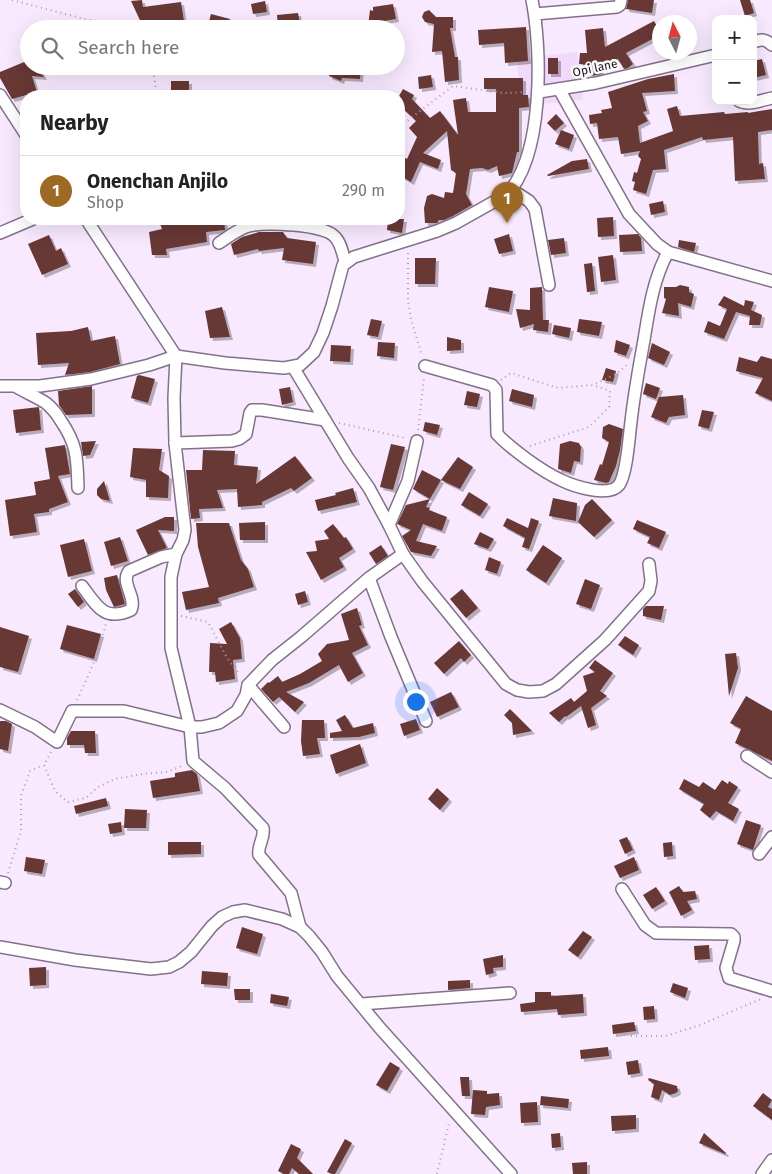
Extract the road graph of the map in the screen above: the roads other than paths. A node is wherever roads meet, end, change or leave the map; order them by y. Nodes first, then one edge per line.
1 (532, 0) edge
2 (621, 0) edge
3 (535, 14) junction
4 (757, 41) edge
5 (772, 45) edge
6 (712, 56) edge
7 (559, 89) junction
8 (539, 92) junction
9 (0, 95) edge
10 (772, 98) edge
11 (757, 101) edge
12 (20, 126) edge
13 (512, 190) junction
14 (20, 225) edge
15 (90, 225) edge
16 (0, 233) edge
17 (219, 243) dead end
18 (668, 252) junction
19 (346, 262) junction
20 (772, 281) edge
21 (549, 286) dead end
22 (176, 356) junction
23 (424, 366) road end
24 (293, 367) junction
25 (0, 386) edge
26 (16, 387) junction
27 (325, 420) junction
28 (417, 441) road end
29 (175, 443) junction
30 (78, 488) dead end
31 (390, 524) junction
32 (176, 554) junction
33 (402, 554) junction
34 (649, 564) dead end
35 (369, 578) junction
36 (82, 586) dead end
37 (248, 685) junction
38 (0, 710) edge
39 (426, 721) dead end
40 (190, 727) junction
41 (284, 727) dead end
42 (747, 756) dead end
43 (772, 772) edge
44 (772, 837) edge
45 (758, 854) dead end
46 (622, 889) dead end
47 (300, 928) junction
48 (0, 947) edge
49 (510, 993) dead end
50 (768, 994) edge
51 (361, 1004) junction
52 (772, 1160) edge
53 (511, 1174) edge
54 (762, 1174) edge

1 - 3 street
2 - 3 street
3 - 8 street
4 - 5 street
6 - 7 street, Opi lane
7 - 8 street, Opi lane
7 - 18 street
8 - 13 street
9 - 12 street
10 - 11 street
13 - 19 street
13 - 21 street
14 - 16 street
15 - 22 street
17 - 19 street
18 - 20 street
18 - 23 street
19 - 24 street
22 - 24 street
22 - 26 street
22 - 29 street
24 - 27 street
25 - 26 street
26 - 30 street
27 - 29 street
27 - 31 street
28 - 31 street
29 - 32 street
31 - 33 street
32 - 36 street
32 - 40 street
33 - 34 street
33 - 35 street
35 - 37 street
35 - 39 street
37 - 40 street
37 - 41 street
38 - 40 street
40 - 47 street
42 - 43 street
44 - 45 street
46 - 50 street
47 - 48 street
47 - 51 street
49 - 51 street
51 - 53 street
52 - 54 street

